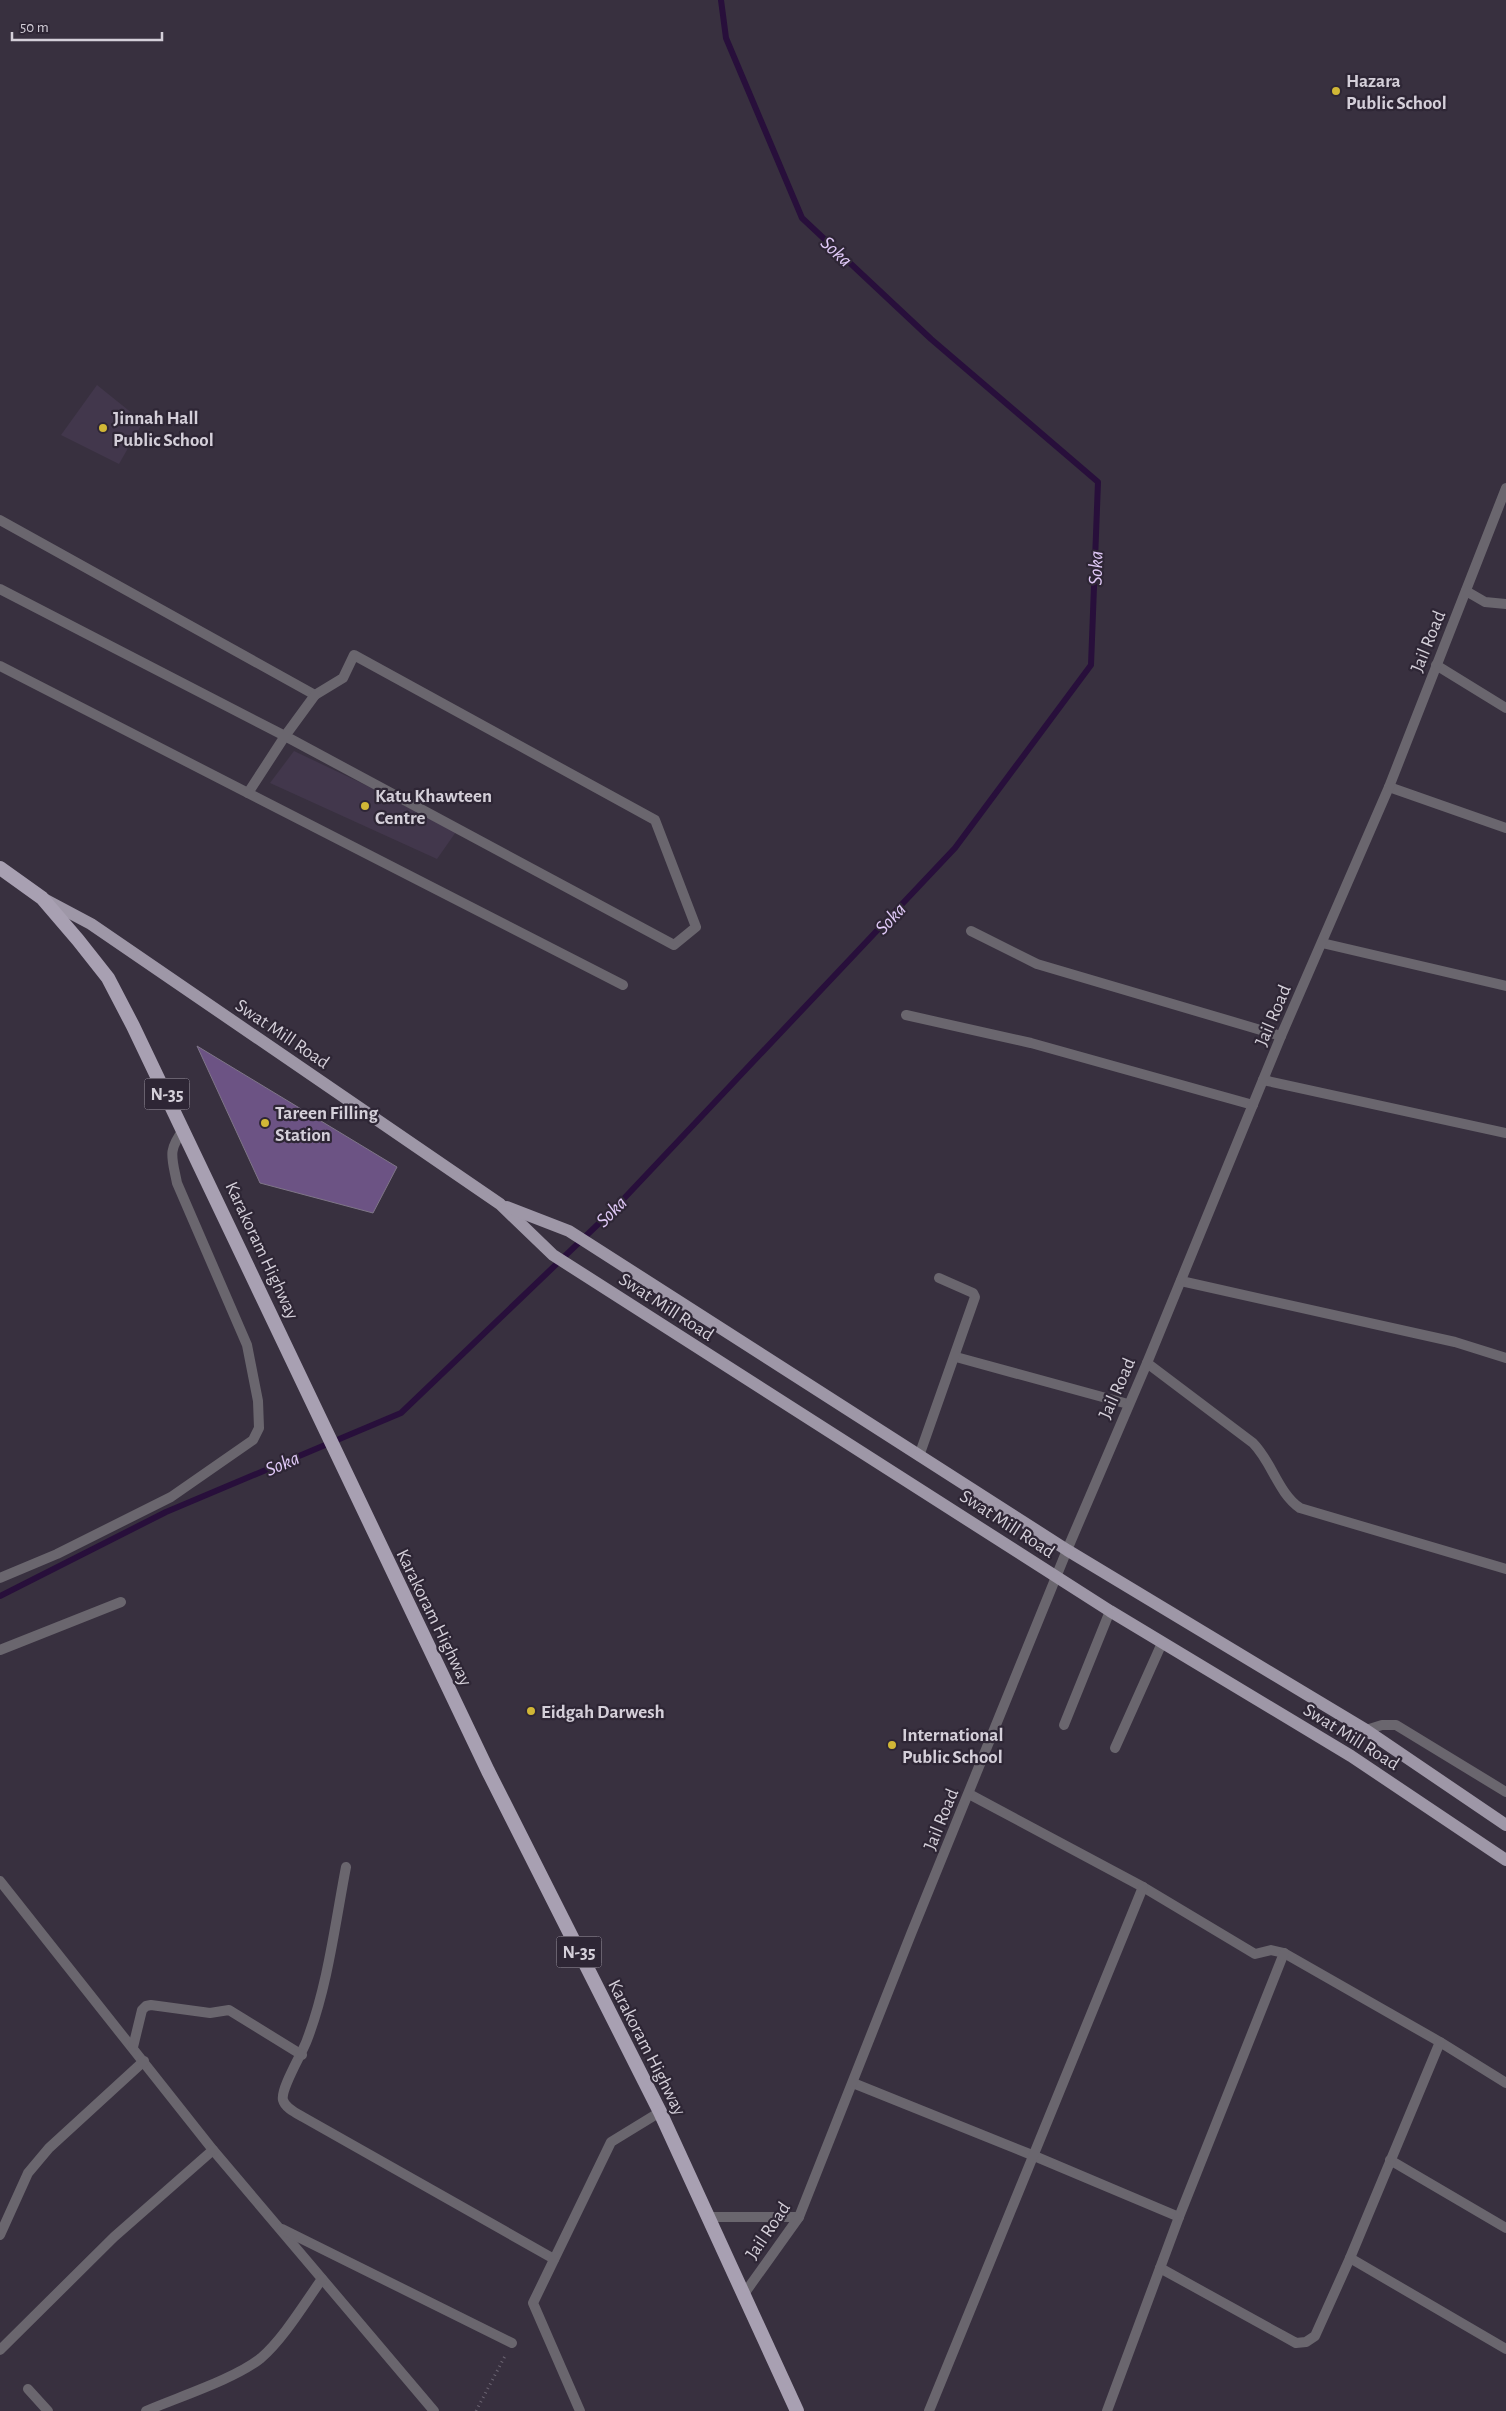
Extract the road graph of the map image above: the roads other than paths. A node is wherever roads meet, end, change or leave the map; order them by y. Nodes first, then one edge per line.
1 (1506, 488) edge
2 (0, 520) edge
3 (0, 589) edge
4 (1466, 591) junction
5 (1506, 604) edge
6 (1436, 665) junction
7 (0, 666) edge
8 (314, 695) junction
9 (1506, 708) edge
10 (285, 736) junction
11 (1389, 786) junction
12 (248, 793) junction
13 (1506, 828) edge
14 (0, 868) edge
15 (42, 898) junction
16 (971, 931) dead end
17 (1322, 944) junction
18 (623, 984) dead end
19 (1506, 986) edge
20 (906, 1016) dead end
21 (1281, 1036) junction
22 (1263, 1080) junction
23 (1253, 1105) junction
24 (184, 1129) junction
25 (1506, 1133) edge
26 (500, 1204) junction
27 (939, 1278) dead end
28 (1181, 1281) junction
29 (956, 1357) junction
30 (1506, 1358) edge
31 (1147, 1363) junction
32 (1128, 1404) junction
33 (919, 1456) junction
34 (1067, 1550) junction
35 (1506, 1569) edge
36 (1056, 1576) junction
37 (0, 1578) edge
38 (121, 1602) dead end
39 (1110, 1612) junction
40 (1162, 1643) junction
41 (0, 1650) edge
42 (1064, 1725) dead end
43 (1366, 1730) junction
44 (1115, 1748) dead end
45 (1506, 1792) edge
46 (969, 1794) junction
47 (1506, 1825) edge
48 (1506, 1860) edge
49 (346, 1867) dead end
50 (0, 1881) edge
51 (1143, 1887) junction
52 (1284, 1953) junction
53 (1440, 2042) junction
54 (133, 2047) junction
55 (302, 2055) junction
56 (144, 2061) junction
57 (853, 2083) junction
58 (1506, 2083) edge
59 (660, 2112) junction
60 (213, 2150) junction
61 (1032, 2155) junction
62 (1390, 2160) junction
63 (708, 2217) junction
64 (800, 2217) junction
65 (1179, 2217) junction
66 (277, 2227) junction
67 (1506, 2228) edge
68 (0, 2235) edge
69 (1350, 2258) junction
70 (554, 2259) junction
71 (1160, 2268) junction
72 (322, 2280) junction
73 (744, 2294) junction
74 (512, 2343) dead end
75 (1506, 2349) edge
76 (0, 2350) edge
77 (28, 2389) dead end
78 (48, 2411) edge
79 (146, 2411) edge
80 (434, 2411) edge
81 (580, 2411) edge
82 (797, 2411) edge
83 (929, 2411) edge
84 (1108, 2411) edge

1 - 4 street, Jail Road
2 - 8 street
3 - 10 street
4 - 5 street
4 - 6 street, Jail Road
6 - 9 street
6 - 11 street, Jail Road
7 - 12 street
8 - 10 street
8 - 10 street
10 - 12 street
11 - 13 street
11 - 17 street, Jail Road
12 - 18 street
14 - 15 highway, Karakoram Highway / N-35
15 - 24 highway, Karakoram Highway / N-35
15 - 26 main road, Swat Mill Road
16 - 21 street
17 - 19 street
17 - 21 street, Jail Road
20 - 23 street
21 - 22 street, Jail Road
22 - 23 street, Jail Road
22 - 25 street
23 - 28 street, Jail Road
24 - 37 street
24 - 59 highway, Karakoram Highway / N-35
26 - 33 main road, Swat Mill Road
26 - 36 main road, Swat Mill Road
27 - 29 street
28 - 30 street
28 - 31 street, Jail Road
29 - 32 street
29 - 33 street
31 - 32 street, Jail Road
31 - 35 street
32 - 34 street, Jail Road
33 - 34 main road, Swat Mill Road
34 - 36 street, Jail Road
34 - 43 main road, Swat Mill Road
36 - 39 main road, Swat Mill Road
36 - 46 street, Jail Road
38 - 41 street
39 - 40 main road, Swat Mill Road
39 - 42 street
40 - 44 street
40 - 48 main road, Swat Mill Road
43 - 45 street
43 - 47 main road, Swat Mill Road
46 - 51 street
46 - 57 street, Jail Road
49 - 55 street
50 - 54 street
51 - 52 street
51 - 61 street
52 - 53 street
52 - 65 street
53 - 58 street
53 - 62 street
54 - 55 street
54 - 56 street
55 - 70 street
56 - 60 street
56 - 68 street
57 - 61 street
57 - 64 street, Jail Road
59 - 63 highway, Karakoram Highway / N-35
59 - 70 street
60 - 66 street
60 - 76 street
61 - 65 street
61 - 83 street
62 - 67 street
62 - 69 street
63 - 64 street
63 - 73 highway, Karakoram Highway / N-35
64 - 73 street, Jail Road
65 - 71 street
66 - 72 street
66 - 74 street
69 - 71 street
69 - 75 street
70 - 81 street
71 - 84 street
72 - 79 street
72 - 80 street
73 - 82 highway, Karakoram Highway / N-35
77 - 78 street

